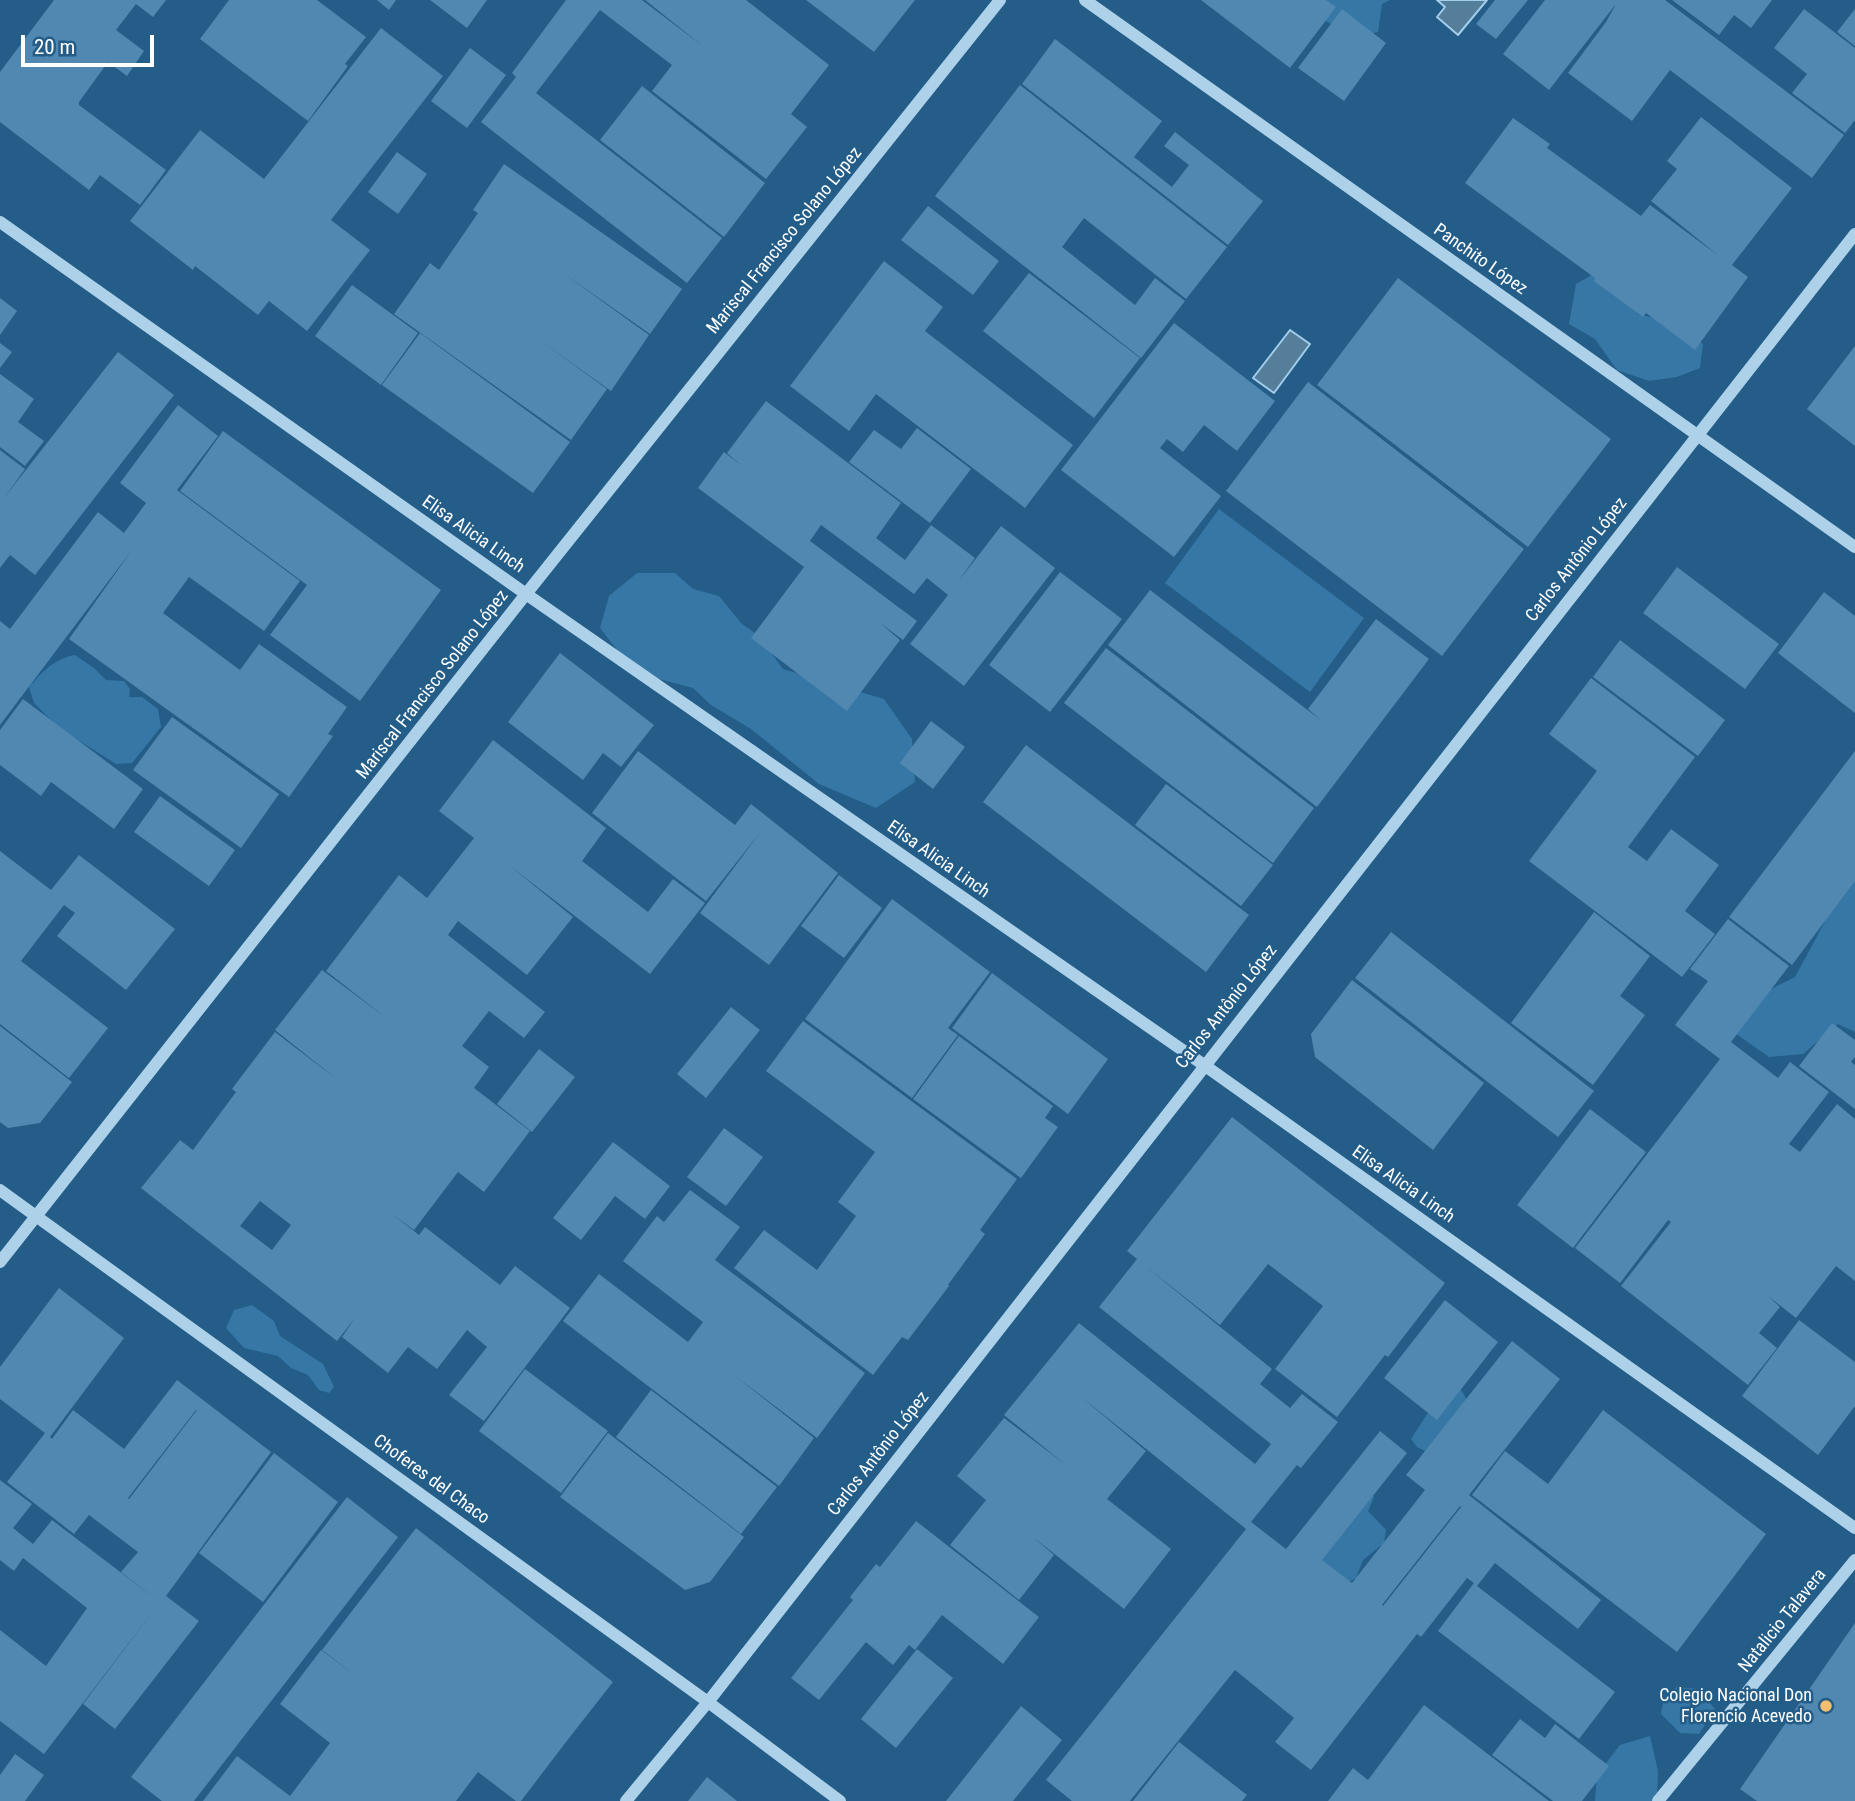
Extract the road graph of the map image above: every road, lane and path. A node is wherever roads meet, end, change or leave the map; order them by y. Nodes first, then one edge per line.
1 (1000, 0) edge
2 (1085, 0) edge
3 (0, 222) edge
4 (1855, 234) edge
5 (1696, 436) junction
6 (1855, 547) edge
7 (526, 594) junction
8 (1204, 1065) junction
9 (0, 1190) edge
10 (36, 1216) junction
11 (0, 1262) edge
12 (1855, 1528) edge
13 (1855, 1560) edge
14 (708, 1702) junction
15 (626, 1801) edge
16 (840, 1801) edge
17 (1658, 1801) edge

1 - 7 street, Mariscal Francisco Solano López
2 - 5 street, Panchito López
3 - 7 street, Elisa Alicia Linch
4 - 5 street, Carlos Antônio López
5 - 6 street, Panchito López
5 - 8 street, Carlos Antônio López
7 - 8 street, Elisa Alicia Linch
7 - 10 street, Mariscal Francisco Solano López
8 - 12 street, Elisa Alicia Linch
8 - 14 street, Carlos Antônio López
9 - 10 street, Choferes del Chaco
10 - 11 street, Mariscal Francisco Solano López
10 - 14 street, Choferes del Chaco
13 - 17 street, Natalicio Talavera
14 - 15 street, Carlos Antônio López
14 - 16 street, Choferes del Chaco

